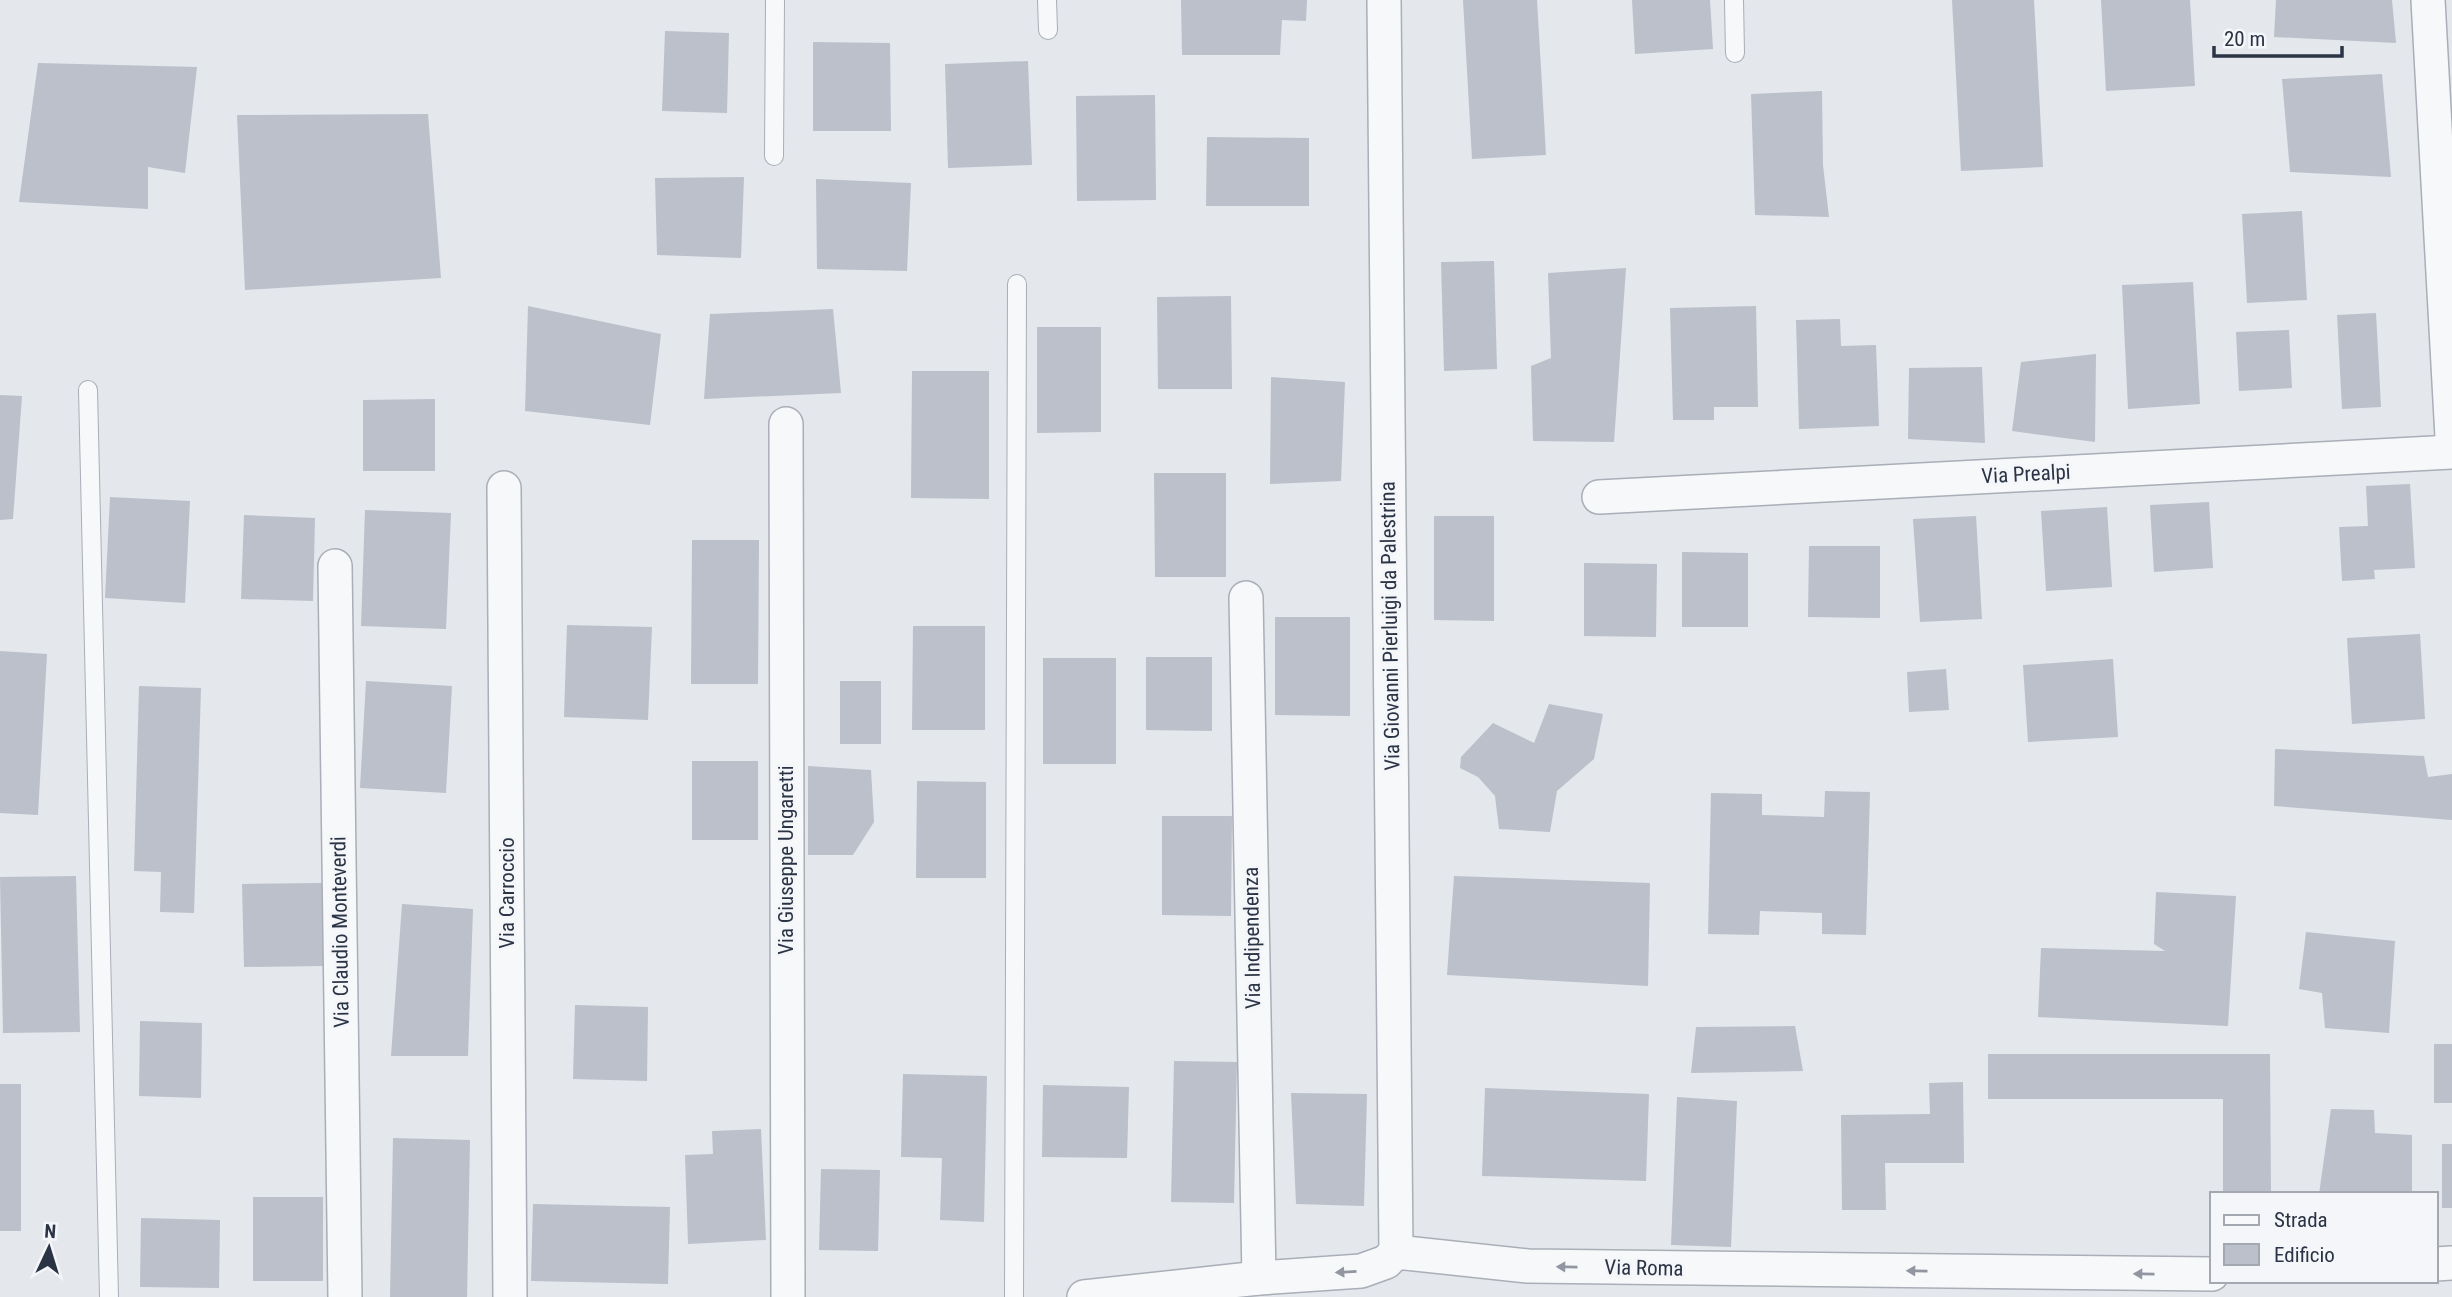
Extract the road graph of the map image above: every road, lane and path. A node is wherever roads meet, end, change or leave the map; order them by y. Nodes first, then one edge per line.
1 (775, 0) edge
2 (1047, 0) edge
3 (1384, 0) edge
4 (1734, 0) edge
5 (2436, 5) edge
6 (1048, 30) dead end
7 (1735, 53) dead end
8 (774, 156) dead end
9 (1017, 284) dead end
10 (88, 390) dead end
11 (786, 424) dead end
12 (2452, 437) edge
13 (2452, 452) edge
14 (504, 488) dead end
15 (1599, 497) dead end
16 (335, 566) dead end
17 (1246, 598) dead end
18 (1396, 1252) junction
19 (2210, 1274) edge
20 (1259, 1278) junction
21 (2075, 1285) edge
22 (1196, 1290) edge
23 (109, 1297) edge
24 (345, 1297) edge
25 (510, 1297) edge
26 (788, 1297) edge
27 (1014, 1297) edge
28 (1084, 1297) edge

1 - 8 lane
2 - 6 lane
3 - 18 street, Via Giovanni Pierluigi da Palestrina
4 - 7 lane
5 - 12 street
9 - 27 lane
10 - 23 lane
11 - 26 street, Via Giuseppe Ungaretti
13 - 15 street, Via Prealpi
14 - 25 street, Via Carroccio
16 - 24 street, Via Claudio Monteverdi
17 - 20 street, Via Indipendenza
18 -> 20 street
21 -> 18 street, Via Roma
19 -> 21 street, Via Roma
20 - 22 street
22 - 28 street

